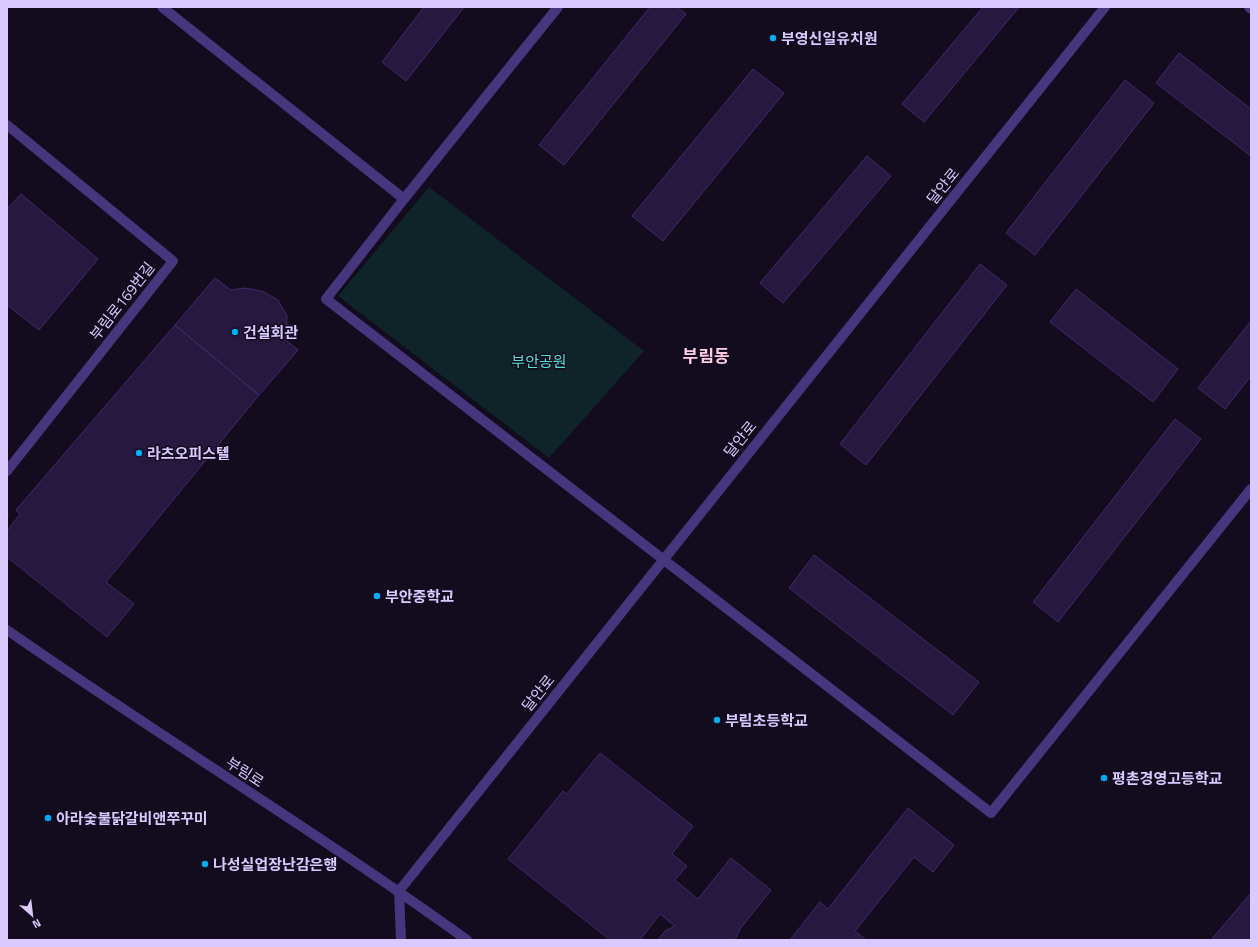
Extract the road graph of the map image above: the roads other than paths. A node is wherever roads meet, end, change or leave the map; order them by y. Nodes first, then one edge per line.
1 (162, 7) edge
2 (558, 7) edge
3 (1105, 7) edge
4 (7, 125) edge
5 (404, 200) junction
6 (7, 471) edge
7 (1251, 489) edge
8 (7, 630) edge
9 (399, 891) junction
10 (401, 940) edge
11 (467, 940) edge

1 - 5 street
2 - 5 street
3 - 9 street, 달안로
4 - 6 street, 부림로169번길
5 - 7 street, bridge
8 - 9 street, 부림로
9 - 10 street
9 - 11 street, 부림로

